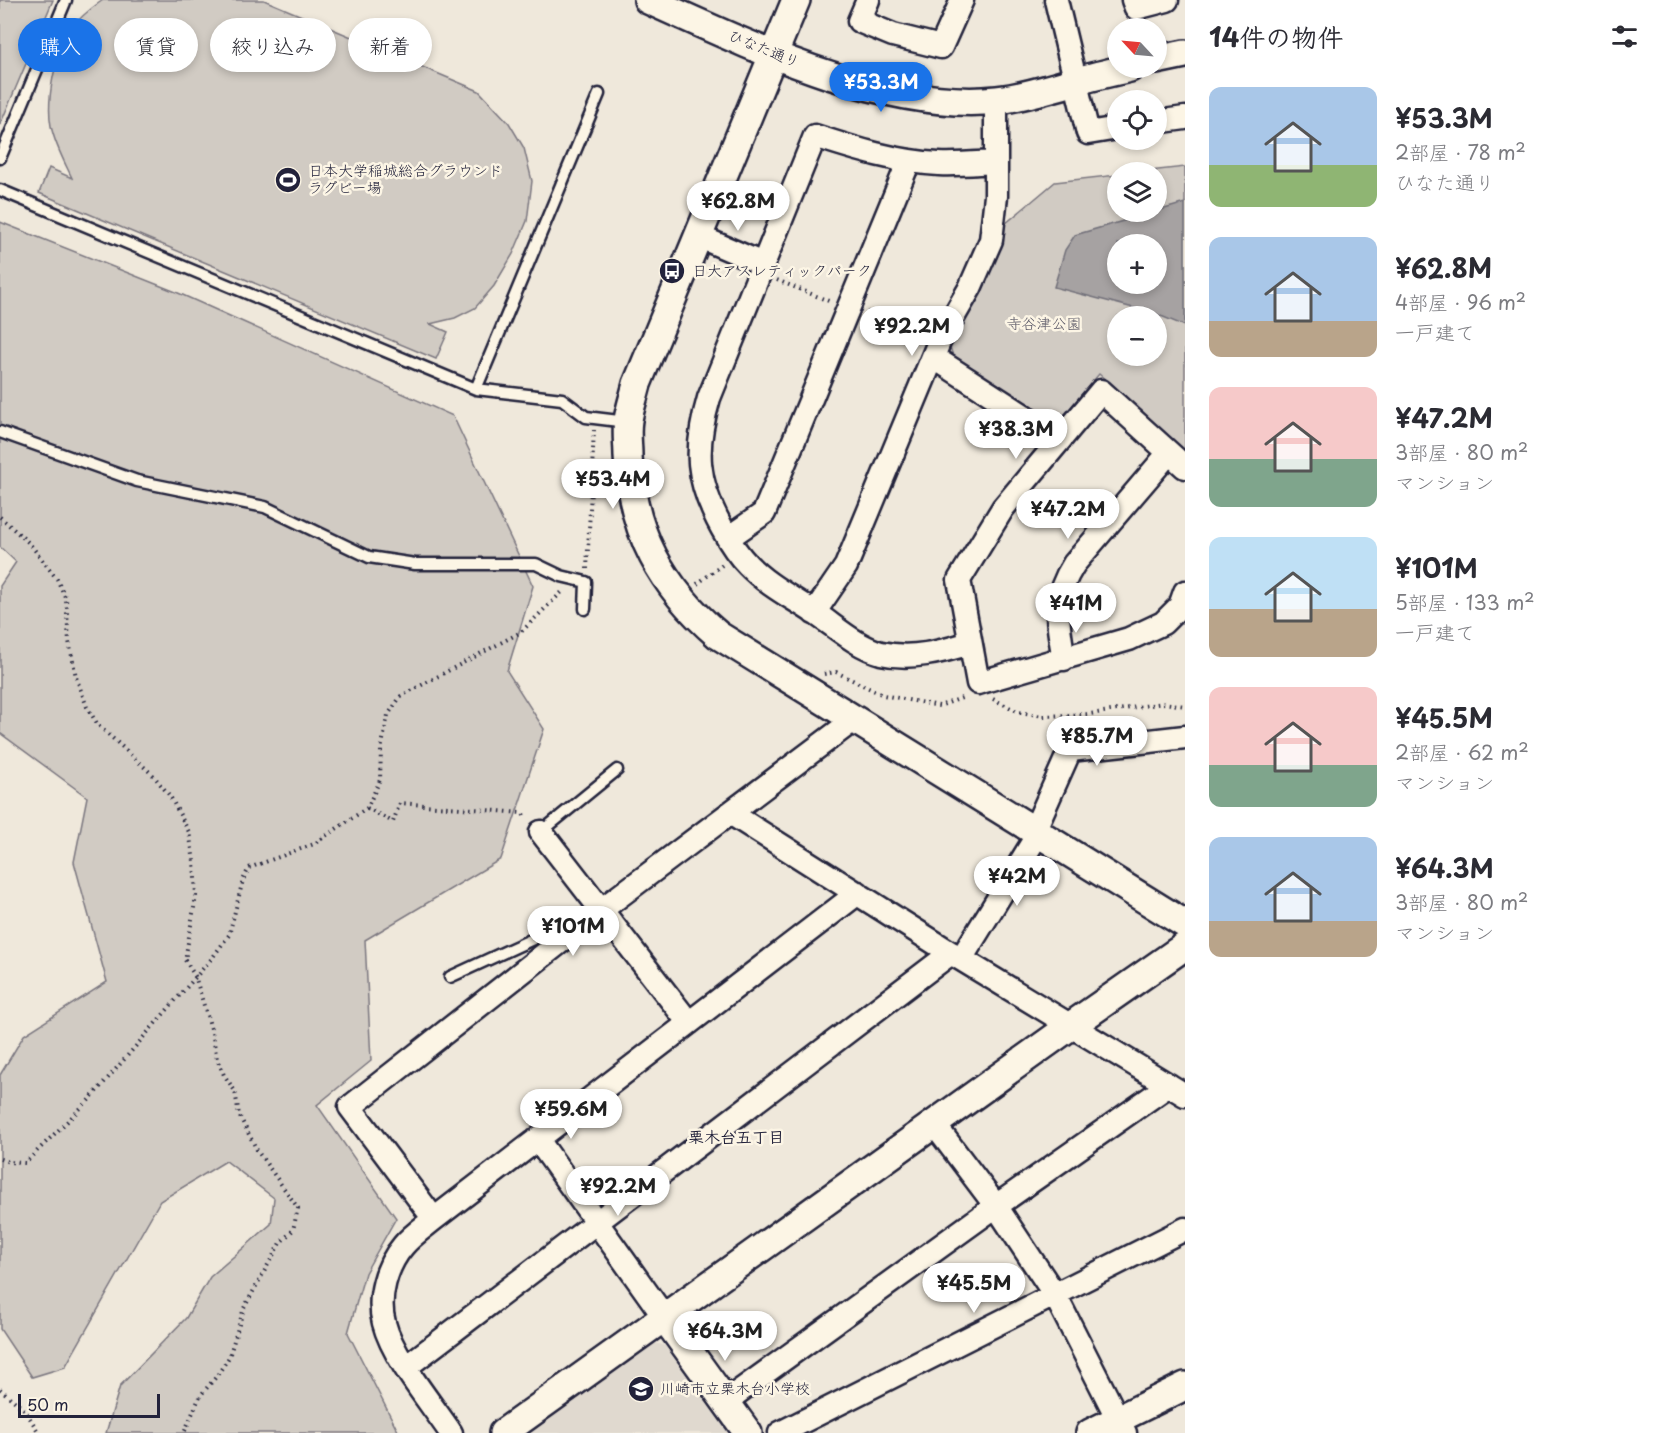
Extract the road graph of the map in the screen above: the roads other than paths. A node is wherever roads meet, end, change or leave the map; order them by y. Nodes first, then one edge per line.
1 (66, 0) edge
2 (648, 0) edge
3 (796, 0) edge
4 (868, 0) edge
5 (962, 0) edge
6 (1056, 0) edge
7 (1133, 0) edge
8 (1167, 0) edge
9 (1185, 54) edge
10 (775, 55) junction
11 (1167, 58) edge
12 (1107, 74) edge
13 (1077, 81) junction
14 (599, 94) dead end
15 (996, 100) junction
16 (1185, 118) edge
17 (1167, 120) edge
18 (1107, 130) edge
19 (0, 158) edge
20 (909, 161) junction
21 (995, 162) junction
22 (0, 190) edge
23 (698, 236) junction
24 (761, 269) junction
25 (936, 350) junction
26 (476, 389) junction
27 (627, 422) junction
28 (0, 432) edge
29 (1060, 439) junction
30 (1177, 461) edge
31 (733, 545) junction
32 (1185, 592) edge
33 (585, 609) dead end
34 (814, 613) junction
35 (970, 643) junction
36 (1064, 659) junction
37 (855, 719) junction
38 (1185, 736) edge
39 (617, 770) dead end
40 (730, 813) junction
41 (541, 832) joint
42 (1036, 832) junction
43 (858, 892) junction
44 (601, 910) junction
45 (1185, 924) edge
46 (556, 945) junction
47 (1185, 946) edge
48 (956, 956) junction
49 (450, 977) dead end
50 (689, 1023) junction
51 (1072, 1025) junction
52 (1177, 1090) edge
53 (934, 1124) junction
54 (538, 1140) junction
55 (996, 1206) junction
56 (434, 1219) junction
57 (597, 1221) junction
58 (1185, 1229) edge
59 (1055, 1295) junction
60 (665, 1318) junction
61 (406, 1367) junction
62 (1185, 1386) edge
63 (726, 1401) junction
64 (1121, 1426) edge
65 (451, 1433) edge
66 (503, 1433) edge
67 (748, 1433) edge
68 (780, 1433) edge
69 (1090, 1433) edge

1 - 19 lane
2 - 10 street, ひなた通り
3 - 10 street
4 - 5 street
6 - 13 street
7 - 8 street
9 - 11 street
10 - 15 street, ひなた通り
10 - 23 street
12 - 13 street, ひなた通り
13 - 15 street, ひなた通り
13 - 18 street
14 - 26 lane
15 - 21 street
16 - 17 street
20 - 21 street
20 - 24 street
20 - 31 street
21 - 25 street
22 - 26 lane
23 - 24 street
23 - 27 street
24 - 31 street
25 - 29 street
25 - 34 street
26 - 27 lane
27 - 37 street
28 - 33 lane
29 - 30 street
29 - 35 street
30 - 36 street
31 - 34 street
32 - 36 street
34 - 35 street
35 - 36 street
37 - 40 street
37 - 42 street
38 - 42 street
39 - 41 lane
40 - 43 street
40 - 44 street
41 - 44 street
42 - 45 street
42 - 48 street
43 - 48 street
43 - 50 street
44 - 46 street
44 - 50 street
46 - 49 lane
46 - 56 street
47 - 51 street
48 - 51 street
48 - 57 street
50 - 54 street
51 - 52 street
51 - 53 street
52 - 55 street
53 - 55 street
53 - 60 street
54 - 56 street
54 - 57 street
55 - 59 street
55 - 63 street
56 - 61 street
57 - 60 street
57 - 61 street
58 - 59 street
59 - 64 street
59 - 68 street
60 - 63 street
60 - 66 street
61 - 65 street
62 - 64 street
63 - 67 street
64 - 69 street

